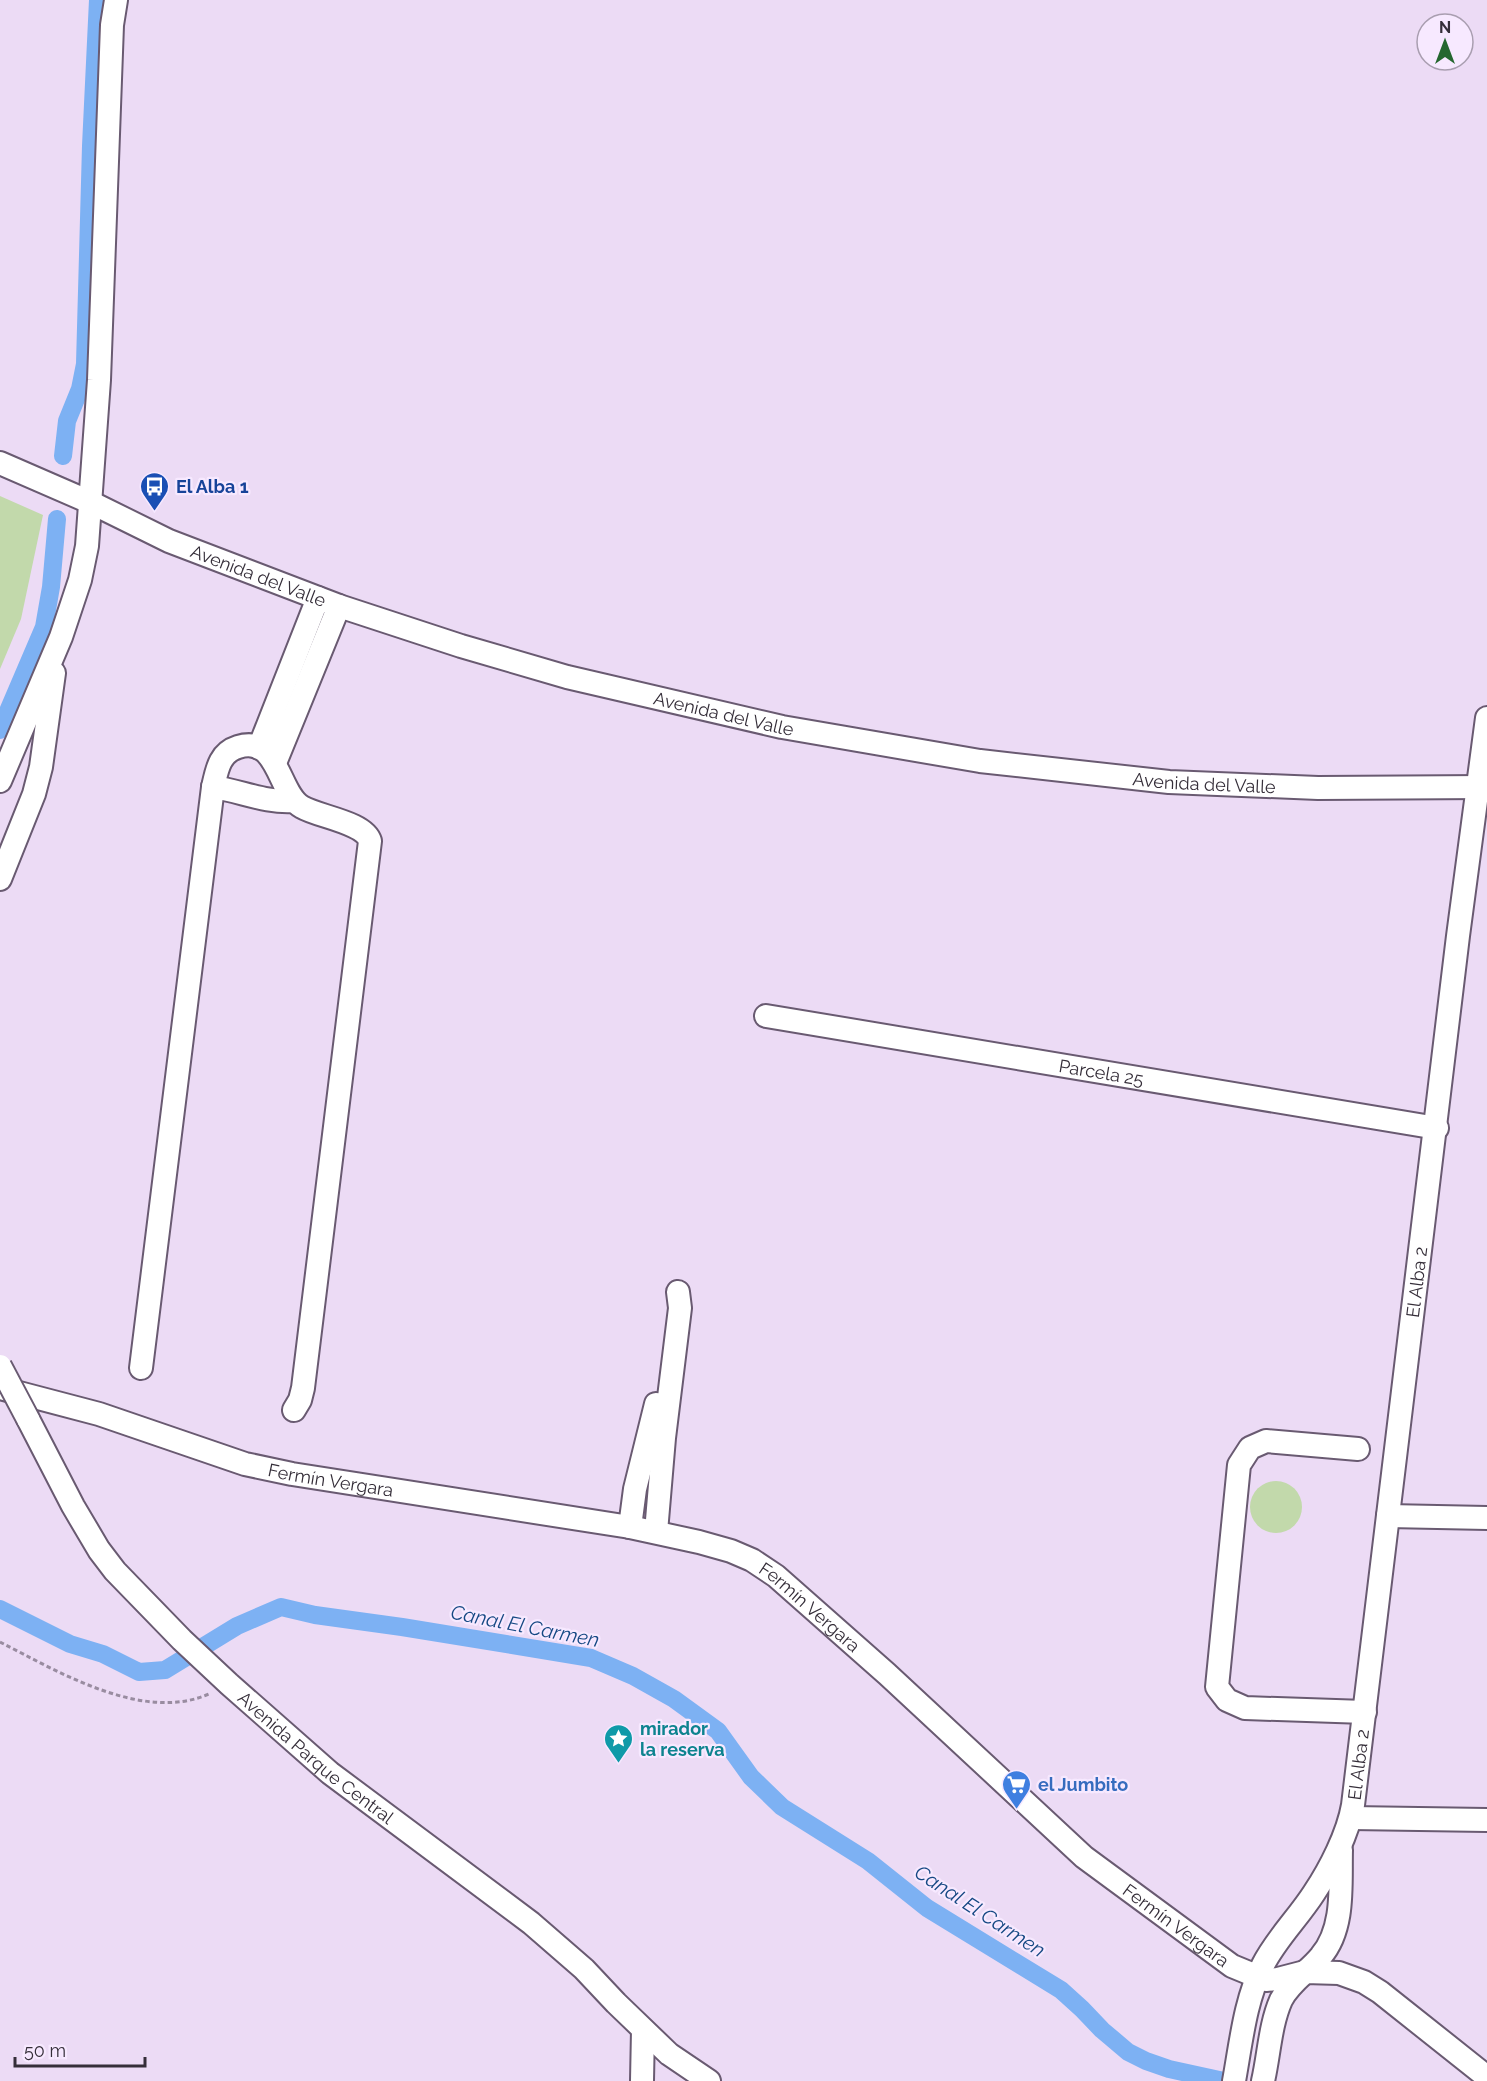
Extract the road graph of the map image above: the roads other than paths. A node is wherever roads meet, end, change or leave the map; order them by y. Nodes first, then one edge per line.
1 (116, 0) edge
2 (2, 469) edge
3 (92, 503) junction
4 (318, 598) junction
5 (339, 606) junction
6 (61, 637) junction
7 (1487, 718) edge
8 (267, 756) junction
9 (0, 780) edge
10 (213, 787) junction
11 (1483, 787) edge
12 (294, 801) junction
13 (0, 879) edge
14 (766, 1016) dead end
15 (1437, 1128) junction
16 (0, 1366) edge
17 (141, 1368) dead end
18 (0, 1388) edge
19 (294, 1410) dead end
20 (1358, 1449) dead end
21 (1389, 1516) junction
22 (1487, 1518) edge
23 (630, 1527) junction
24 (656, 1532) junction
25 (1365, 1712) junction
26 (1351, 1818) junction
27 (1487, 1820) edge
28 (1341, 1842) junction
29 (1305, 1972) junction
30 (1257, 1978) junction
31 (643, 2030) junction
32 (1265, 2072) edge
33 (1487, 2077) edge
34 (642, 2081) edge
35 (709, 2081) edge
36 (1234, 2081) edge

1 - 3 street
2 - 3 street, Avenida del Valle
3 - 4 street, Avenida del Valle
3 - 6 street
4 - 5 street, Avenida del Valle
4 - 8 street
5 - 8 street
5 - 11 street, Avenida del Valle
6 - 9 street
6 - 13 street
7 - 11 street, El Alba 2
8 - 10 street
8 - 12 street
10 - 12 street
10 - 17 street
11 - 15 street, El Alba 2
12 - 19 street
14 - 15 street, Parcela 25
15 - 21 street, El Alba 2
16 - 31 street, Avenida Parque Central, bridge
18 - 23 street, Fermín Vergara
20 - 25 street
21 - 22 street
21 - 25 street, El Alba 2
23 - 24 street, Fermín Vergara
23 - 24 street
24 - 30 street, Fermín Vergara
25 - 26 street, El Alba 2
26 - 27 street
26 - 28 street, El Alba 2
28 - 29 street, El Alba 2
28 - 30 street, El Alba 2
29 - 30 street, Fermín Vergara
29 - 32 street, El Alba 2
29 - 33 street, Fermín Vergara
30 - 36 street, El Alba 2
31 - 34 street
31 - 35 street, Avenida Parque Central

